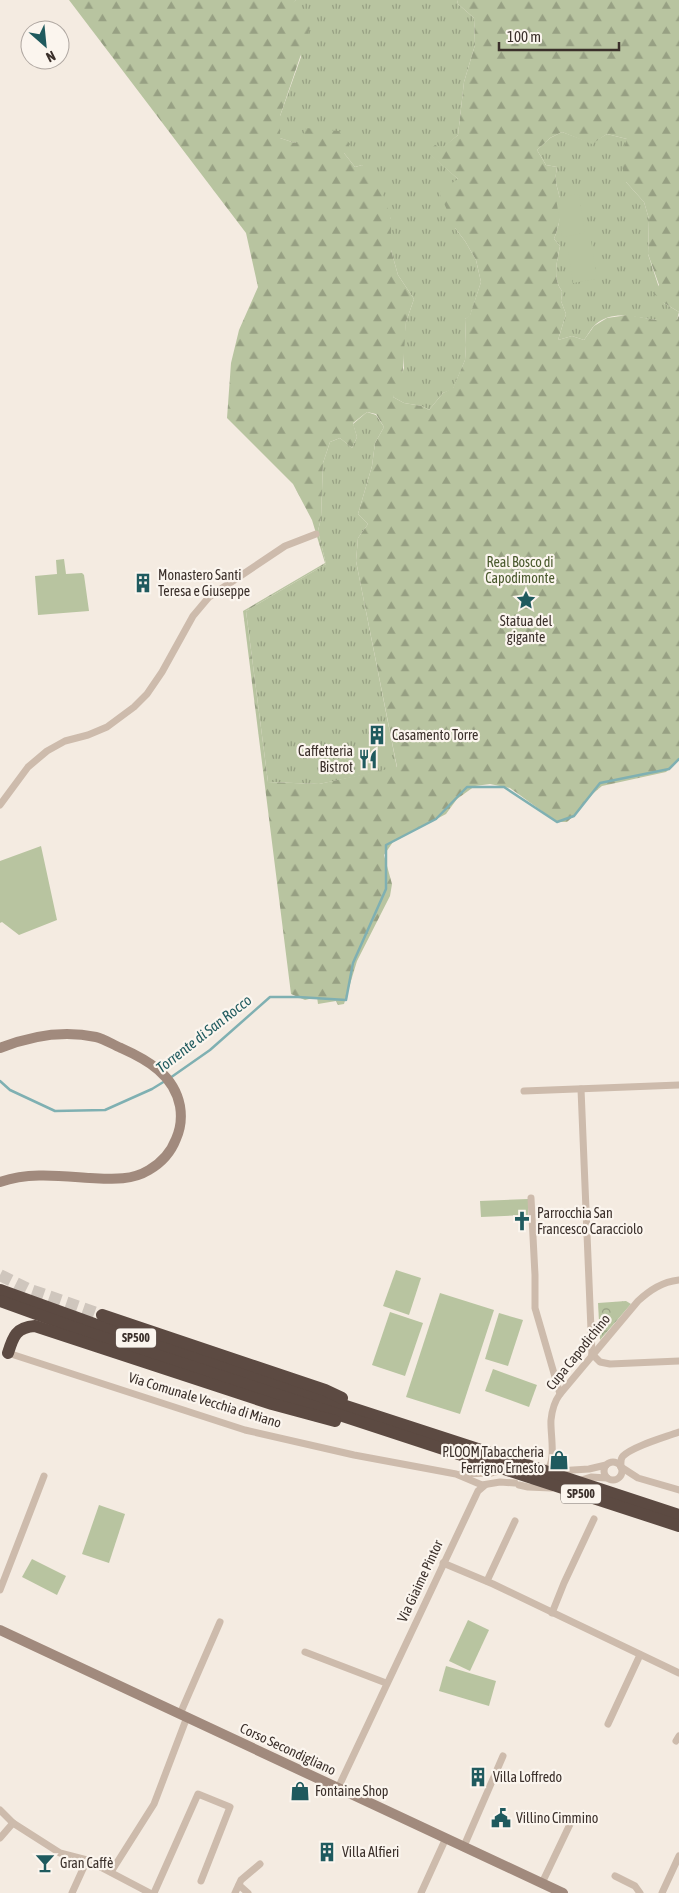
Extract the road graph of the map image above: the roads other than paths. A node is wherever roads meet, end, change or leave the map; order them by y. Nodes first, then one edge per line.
1 (316, 534) dead end
2 (0, 805) edge
3 (0, 1048) edge
4 (679, 1085) edge
5 (581, 1089) junction
6 (524, 1091) dead end
7 (0, 1182) edge
8 (531, 1198) dead end
9 (679, 1280) edge
10 (0, 1290) edge
11 (0, 1301) edge
12 (102, 1315) tunnel mouth
13 (3, 1352) edge
14 (592, 1354) junction
15 (679, 1361) edge
16 (560, 1394) junction
17 (404, 1430) junction
18 (679, 1432) edge
19 (484, 1462) junction
20 (532, 1464) junction
21 (606, 1465) junction
22 (621, 1467) junction
23 (508, 1468) junction
24 (546, 1470) junction
25 (456, 1474) junction
26 (44, 1476) dead end
27 (607, 1478) junction
28 (619, 1478) junction
29 (638, 1478) junction
30 (481, 1484) junction
31 (517, 1484) junction
32 (679, 1490) edge
33 (679, 1515) edge
34 (594, 1519) dead end
35 (515, 1521) dead end
36 (679, 1526) edge
37 (442, 1563) junction
38 (487, 1581) junction
39 (0, 1590) edge
40 (552, 1613) junction
41 (220, 1622) dead end
42 (0, 1630) edge
43 (305, 1652) dead end
44 (640, 1655) junction
45 (679, 1673) edge
46 (386, 1683) junction
47 (184, 1716) junction
48 (608, 1724) dead end
49 (503, 1756) dead end
50 (338, 1788) junction
51 (0, 1810) edge
52 (572, 1820) dead end
53 (13, 1823) junction
54 (0, 1838) edge
55 (446, 1838) junction
56 (464, 1846) junction
57 (679, 1856) edge
58 (87, 1860) junction
59 (260, 1864) dead end
60 (111, 1872) junction
61 (615, 1876) dead end
62 (201, 1881) dead end
63 (542, 1883) junction
64 (239, 1885) junction
65 (72, 1893) edge
66 (150, 1893) edge
67 (154, 1893) edge
68 (236, 1893) edge
69 (248, 1893) edge
70 (421, 1893) edge
71 (563, 1893) edge
72 (640, 1893) edge
73 (662, 1893) edge

1 - 2 street
3 - 7 main road
4 - 5 street
5 - 6 street
5 - 14 street
8 - 16 street
9 - 14 street, Cupa Capodichino
10 - 17 highway, SP500
11 - 17 highway, SP500
12 - 17 highway
13 - 17 highway
13 - 25 street, Via Comunale Vecchia di Miano
14 - 15 street
14 - 16 street, Cupa Capodichino
16 - 24 street, Cupa Capodichino
17 - 19 highway, SP500
18 - 22 street
19 - 23 street, Via Comunale Vecchia di Miano
19 - 25 street, Via Comunale Vecchia di Miano
19 - 30 street, Via Giaime Pintor
19 - 33 highway, SP500, bridge
19 - 36 highway, SP500, bridge
20 - 23 street, Via Comunale Vecchia di Miano
20 - 24 street, Via Comunale Vecchia di Miano
20 - 31 street
21 - 22 street
21 - 24 street, Via Comunale Vecchia di Miano
21 - 27 street
22 - 28 street
22 - 29 street
23 - 31 street
25 - 30 street, Via Comunale Vecchia di Miano
26 - 39 street
27 - 28 street
27 - 31 street, Via Comunale Vecchia di Miano
28 - 29 street
29 - 32 street
30 - 31 street, Via Comunale Vecchia di Miano
30 - 37 street, Via Giaime Pintor
34 - 40 street
35 - 38 street
37 - 38 street
37 - 46 street, Via Giaime Pintor
38 - 40 street
40 - 44 street
41 - 47 street
42 - 47 main road, Corso Secondigliano
43 - 46 street
44 - 45 street
44 - 48 street
46 - 50 street, Via Giaime Pintor
47 - 50 main road, Corso Secondigliano
47 - 60 street
49 - 56 street
50 - 55 main road, Corso Secondigliano
51 - 53 street
52 - 63 street
53 - 54 street
53 - 58 street
55 - 56 main road, Corso Secondigliano
55 - 70 street
56 - 63 main road, Corso Secondigliano
57 - 73 street
58 - 60 street
58 - 65 street
59 - 64 street
60 - 66 street
61 - 72 street
62 - 67 street
63 - 71 main road, Corso Secondigliano
64 - 68 street
64 - 69 street

